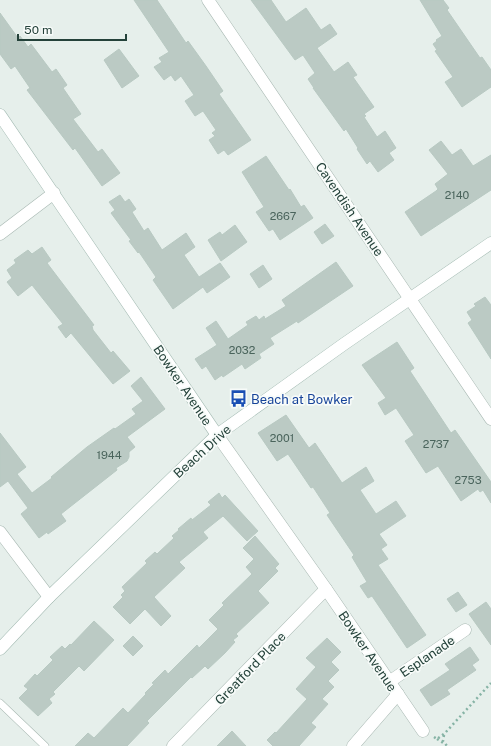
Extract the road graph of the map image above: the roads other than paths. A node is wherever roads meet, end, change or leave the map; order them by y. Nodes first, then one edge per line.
1 (208, 0) edge
2 (0, 115) edge
3 (54, 193) junction
4 (0, 234) edge
5 (491, 244) edge
6 (410, 298) junction
7 (491, 419) edge
8 (217, 435) junction
9 (0, 532) edge
10 (326, 589) junction
11 (49, 597) junction
12 (466, 630) dead end
13 (0, 649) edge
14 (389, 682) junction
15 (398, 694) junction
16 (0, 703) edge
17 (423, 731) road end
18 (45, 746) edge
19 (173, 746) edge
20 (353, 746) edge

1 - 6 street, Cavendish Avenue
2 - 3 street, Bowker Avenue
3 - 4 street
3 - 8 street, Bowker Avenue
5 - 6 street, Beach Drive
6 - 7 street, Cavendish Avenue
6 - 8 street, Beach Drive
8 - 10 street, Bowker Avenue
8 - 11 street, Beach Drive
9 - 11 street
10 - 14 street, Bowker Avenue
10 - 19 street, Greatford Place
11 - 13 street, Beach Drive
12 - 14 street, Esplanade
14 - 15 street, Bowker Avenue
15 - 17 street, Bowker Avenue
15 - 20 street
16 - 18 lane

